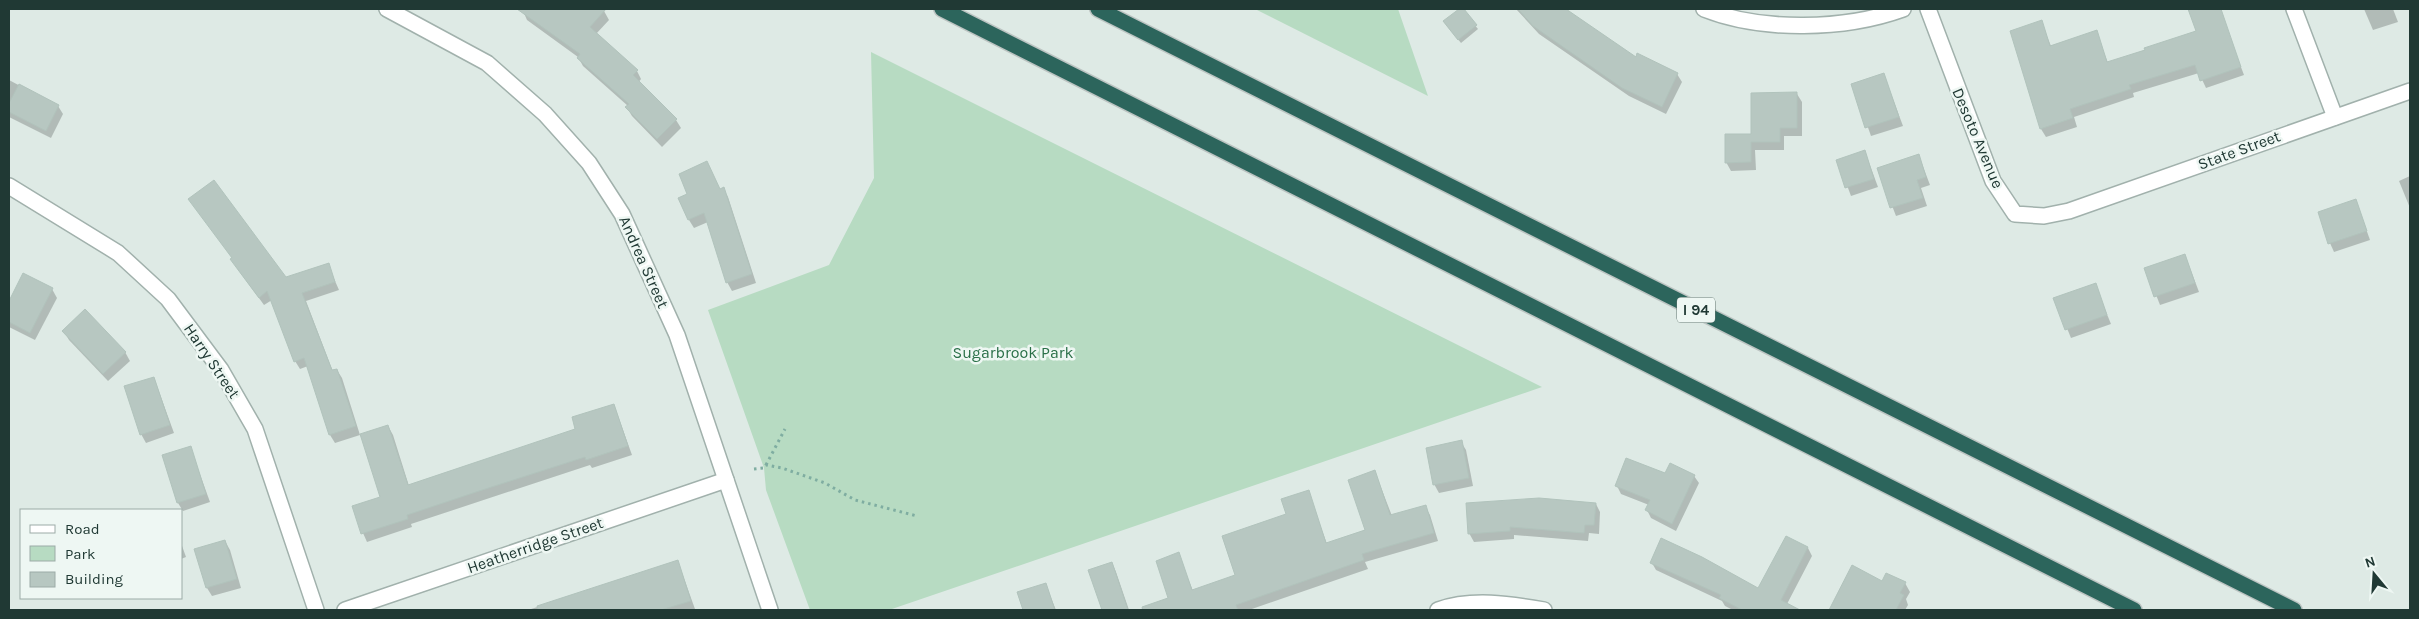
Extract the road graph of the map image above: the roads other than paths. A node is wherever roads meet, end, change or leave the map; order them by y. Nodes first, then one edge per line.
1 (387, 9) edge
2 (942, 9) edge
3 (1098, 9) edge
4 (1704, 9) edge
5 (1903, 9) edge
6 (1928, 9) edge
7 (2294, 9) edge
8 (2410, 91) edge
9 (2335, 117) junction
10 (9, 186) edge
11 (2069, 211) joint
12 (726, 480) junction
13 (316, 610) edge
14 (345, 610) edge
15 (770, 610) edge
16 (1438, 610) edge
17 (1544, 610) edge
18 (2134, 610) edge
19 (2294, 610) edge

1 - 12 street, Andrea Street
2 - 18 highway
3 - 19 highway, I 94
4 - 5 street
6 - 11 street, Desoto Avenue
7 - 9 street
8 - 9 street, State Street
9 - 11 street, State Street
10 - 13 street, Harry Street
12 - 14 street, Heatherridge Street
12 - 15 street, Andrea Street
16 - 17 street

